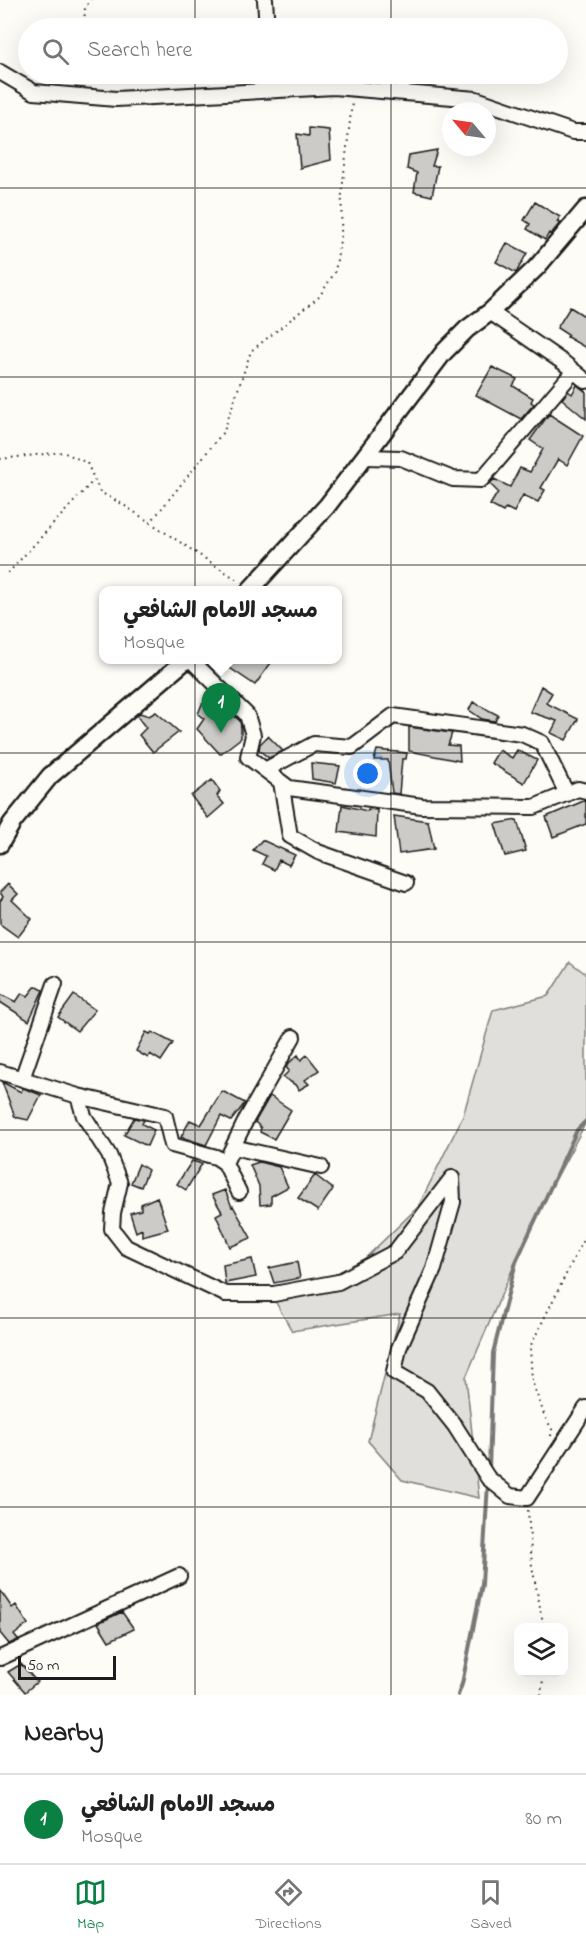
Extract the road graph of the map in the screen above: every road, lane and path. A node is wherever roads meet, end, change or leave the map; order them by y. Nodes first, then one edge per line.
1 (91, 0) edge
2 (265, 0) edge
3 (85, 18) edge
4 (266, 18) edge
5 (0, 72) edge
6 (18, 83) edge
7 (20, 84) edge
8 (271, 84) edge
9 (354, 88) junction
10 (271, 90) junction
11 (586, 132) edge
12 (586, 209) edge
13 (490, 312) junction
14 (574, 371) junction
15 (586, 381) edge
16 (366, 457) junction
17 (0, 459) edge
18 (94, 480) junction
19 (150, 523) junction
20 (8, 573) dead end
21 (245, 586) edge
22 (255, 586) edge
23 (183, 664) edge
24 (192, 664) edge
25 (265, 770) junction
26 (281, 782) junction
27 (586, 791) edge
28 (567, 794) junction
29 (0, 844) edge
30 (406, 883) dead end
31 (55, 984) dead end
32 (294, 1036) dead end
33 (0, 1072) edge
34 (22, 1079) junction
35 (78, 1096) junction
36 (233, 1147) junction
37 (225, 1163) junction
38 (321, 1167) dead end
39 (239, 1192) dead end
40 (586, 1234) edge
41 (586, 1408) edge
42 (550, 1463) junction
43 (527, 1498) junction
44 (179, 1576) dead end
45 (543, 1623) edge
46 (0, 1658) edge
47 (543, 1677) edge
48 (541, 1695) edge

1 - 3 path
2 - 4 street
5 - 6 street
7 - 10 street
8 - 10 street
9 - 10 street
9 - 11 street
9 - 19 path
12 - 13 street
13 - 14 street
13 - 16 street
14 - 15 street
14 - 16 street
16 - 22 street
17 - 18 path
18 - 19 path
18 - 20 path
19 - 21 path
23 - 29 street
24 - 25 street
25 - 26 street
25 - 28 street
26 - 28 street
26 - 30 street
27 - 28 street
31 - 34 street
32 - 36 street
33 - 34 street
34 - 35 street
35 - 37 street
35 - 43 street
36 - 37 street
36 - 38 street
37 - 39 street
40 - 42 path
41 - 42 street
42 - 43 street
43 - 45 path
44 - 46 street
47 - 48 path

